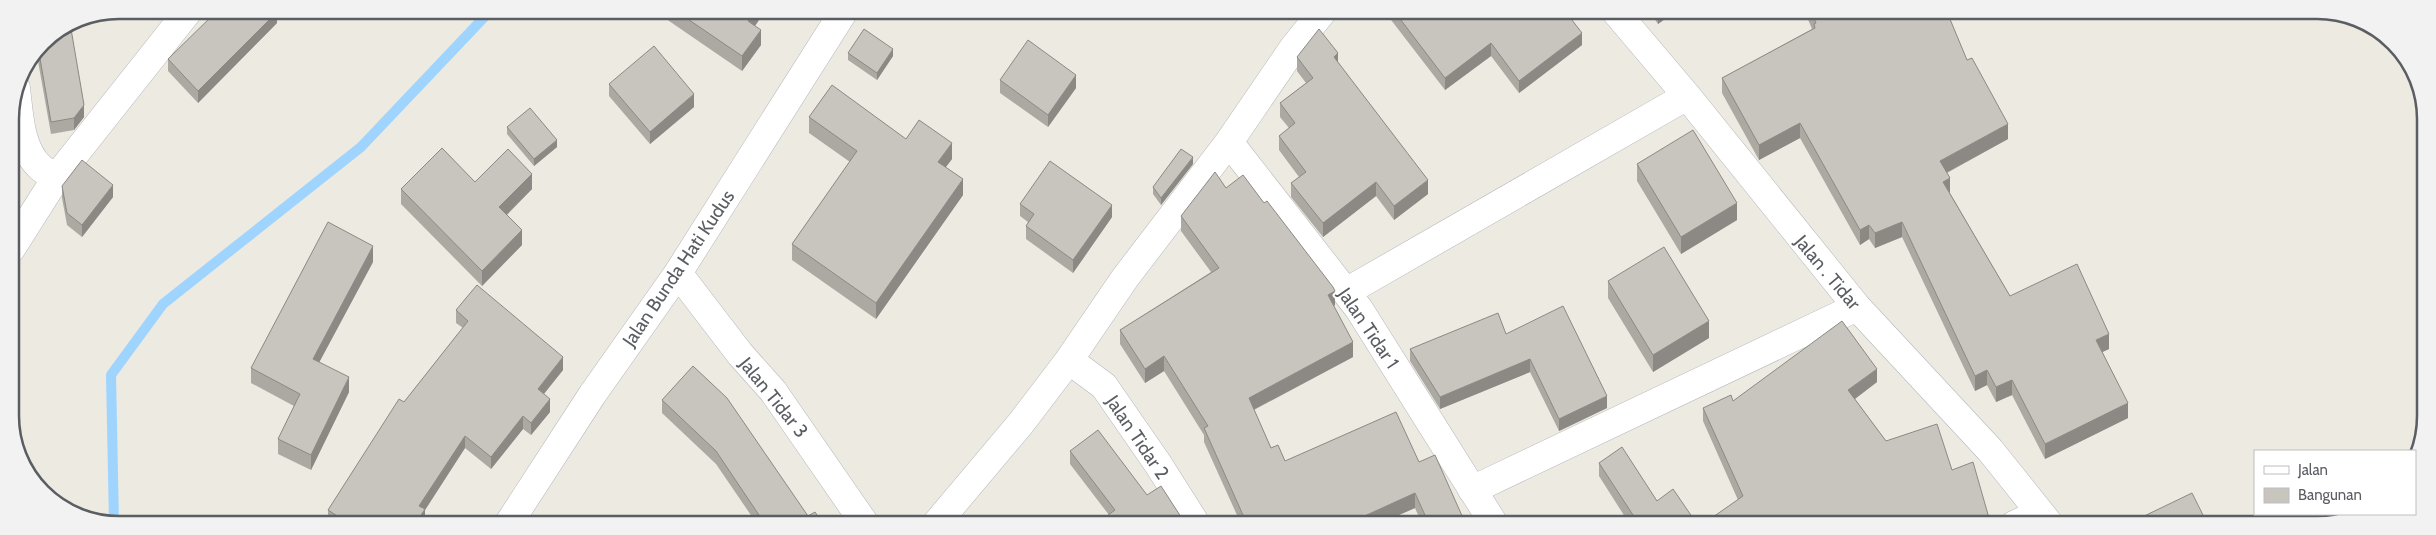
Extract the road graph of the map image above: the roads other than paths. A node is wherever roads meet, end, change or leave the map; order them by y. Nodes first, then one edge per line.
1 (182, 19) edge
2 (839, 19) edge
3 (1317, 19) edge
4 (1621, 19) edge
5 (1687, 96) junction
6 (19, 133) edge
7 (1229, 142) junction
8 (56, 178) junction
9 (19, 236) edge
10 (678, 274) junction
11 (1346, 292) junction
12 (1857, 307) junction
13 (1068, 360) junction
14 (1472, 490) junction
15 (514, 516) edge
16 (860, 516) edge
17 (943, 516) edge
18 (1191, 516) edge
19 (1489, 516) edge
20 (2043, 516) edge

1 - 8 street
2 - 10 street, Jalan Bunda Hati Kudus
3 - 7 street
4 - 5 street, Jalan . Tidar
5 - 11 street
5 - 12 street, Jalan . Tidar
6 - 8 street
7 - 11 street, Jalan Tidar 1
7 - 13 street
8 - 9 street
10 - 15 street, Jalan Bunda Hati Kudus
10 - 16 street, Jalan Tidar 3
11 - 14 street, Jalan Tidar 1
12 - 14 street
12 - 20 street, Jalan . Tidar
13 - 17 street
13 - 18 street, Jalan Tidar 2
14 - 19 street, Jalan Tidar 1

